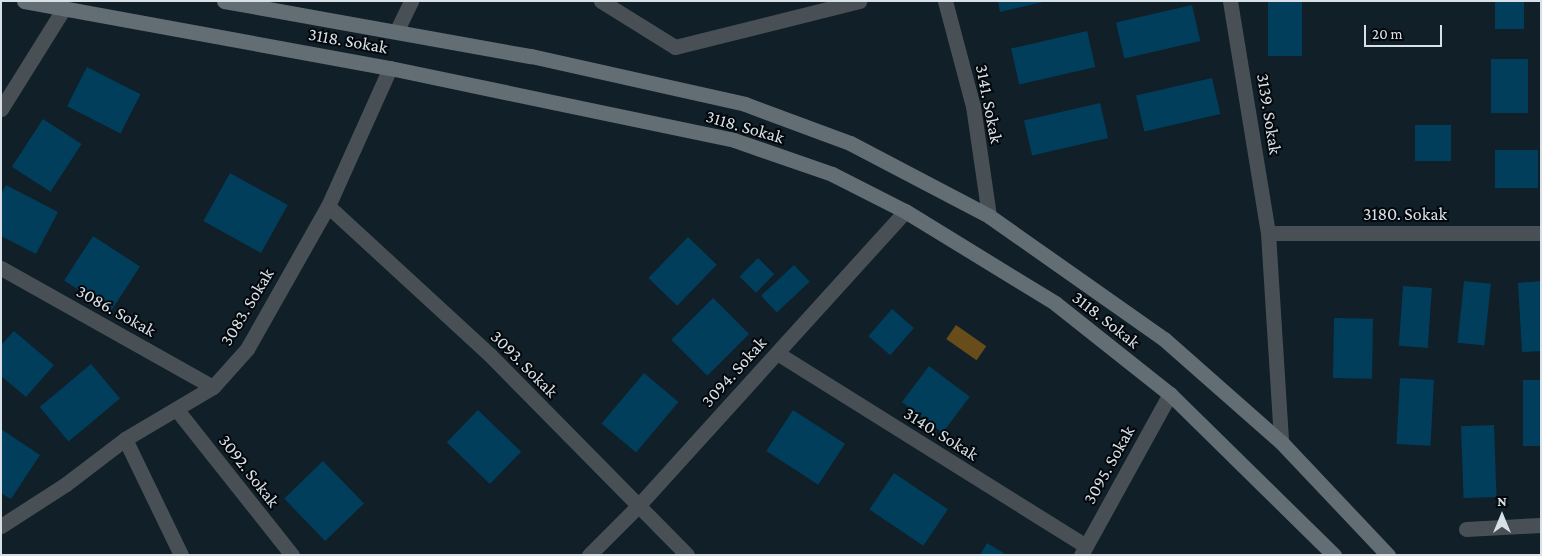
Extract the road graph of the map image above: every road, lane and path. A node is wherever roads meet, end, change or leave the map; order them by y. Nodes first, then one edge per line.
1 (24, 1) edge
2 (224, 1) edge
3 (411, 1) edge
4 (601, 1) edge
5 (859, 1) edge
6 (945, 1) edge
7 (1230, 1) edge
8 (64, 8) junction
9 (397, 30) junction
10 (390, 68) junction
11 (1, 109) edge
12 (328, 206) junction
13 (905, 211) junction
14 (989, 216) junction
15 (1268, 233) junction
16 (1541, 233) edge
17 (1, 268) edge
18 (777, 353) junction
19 (213, 387) junction
20 (1170, 394) junction
21 (177, 410) junction
22 (125, 439) junction
23 (1281, 442) junction
24 (637, 507) junction
25 (1, 526) edge
26 (1541, 526) edge
27 (1466, 529) dead end
28 (1084, 550) edge
29 (182, 555) edge
30 (292, 555) edge
31 (589, 555) edge
32 (687, 555) edge
33 (1334, 555) edge
34 (1388, 555) edge

1 - 8 main road, 3118. Sokak
2 - 9 main road, 3118. Sokak
3 - 9 street
4 - 5 street
6 - 14 street, 3141. Sokak
7 - 15 street, 3139. Sokak
8 - 10 main road, 3118. Sokak
8 - 11 street
9 - 14 main road, 3118. Sokak
10 - 12 street, 3083. Sokak
10 - 13 main road, 3118. Sokak
12 - 19 street, 3083. Sokak
12 - 24 street, 3093. Sokak
13 - 18 street, 3094. Sokak
13 - 20 main road, 3118. Sokak
14 - 23 main road, 3118. Sokak
15 - 16 street, 3180. Sokak
15 - 23 street, 3139. Sokak
17 - 19 street, 3086. Sokak
18 - 24 street, 3094. Sokak
18 - 28 street, 3140. Sokak
19 - 21 street, 3083. Sokak
20 - 28 street, 3095. Sokak
20 - 33 main road, 3118. Sokak
21 - 22 street, 3083. Sokak
21 - 30 street, 3092. Sokak
22 - 25 street, 3083. Sokak
22 - 29 street
23 - 34 main road, 3118. Sokak
24 - 31 street, 3094. Sokak
24 - 32 street, 3093. Sokak
26 - 27 street

